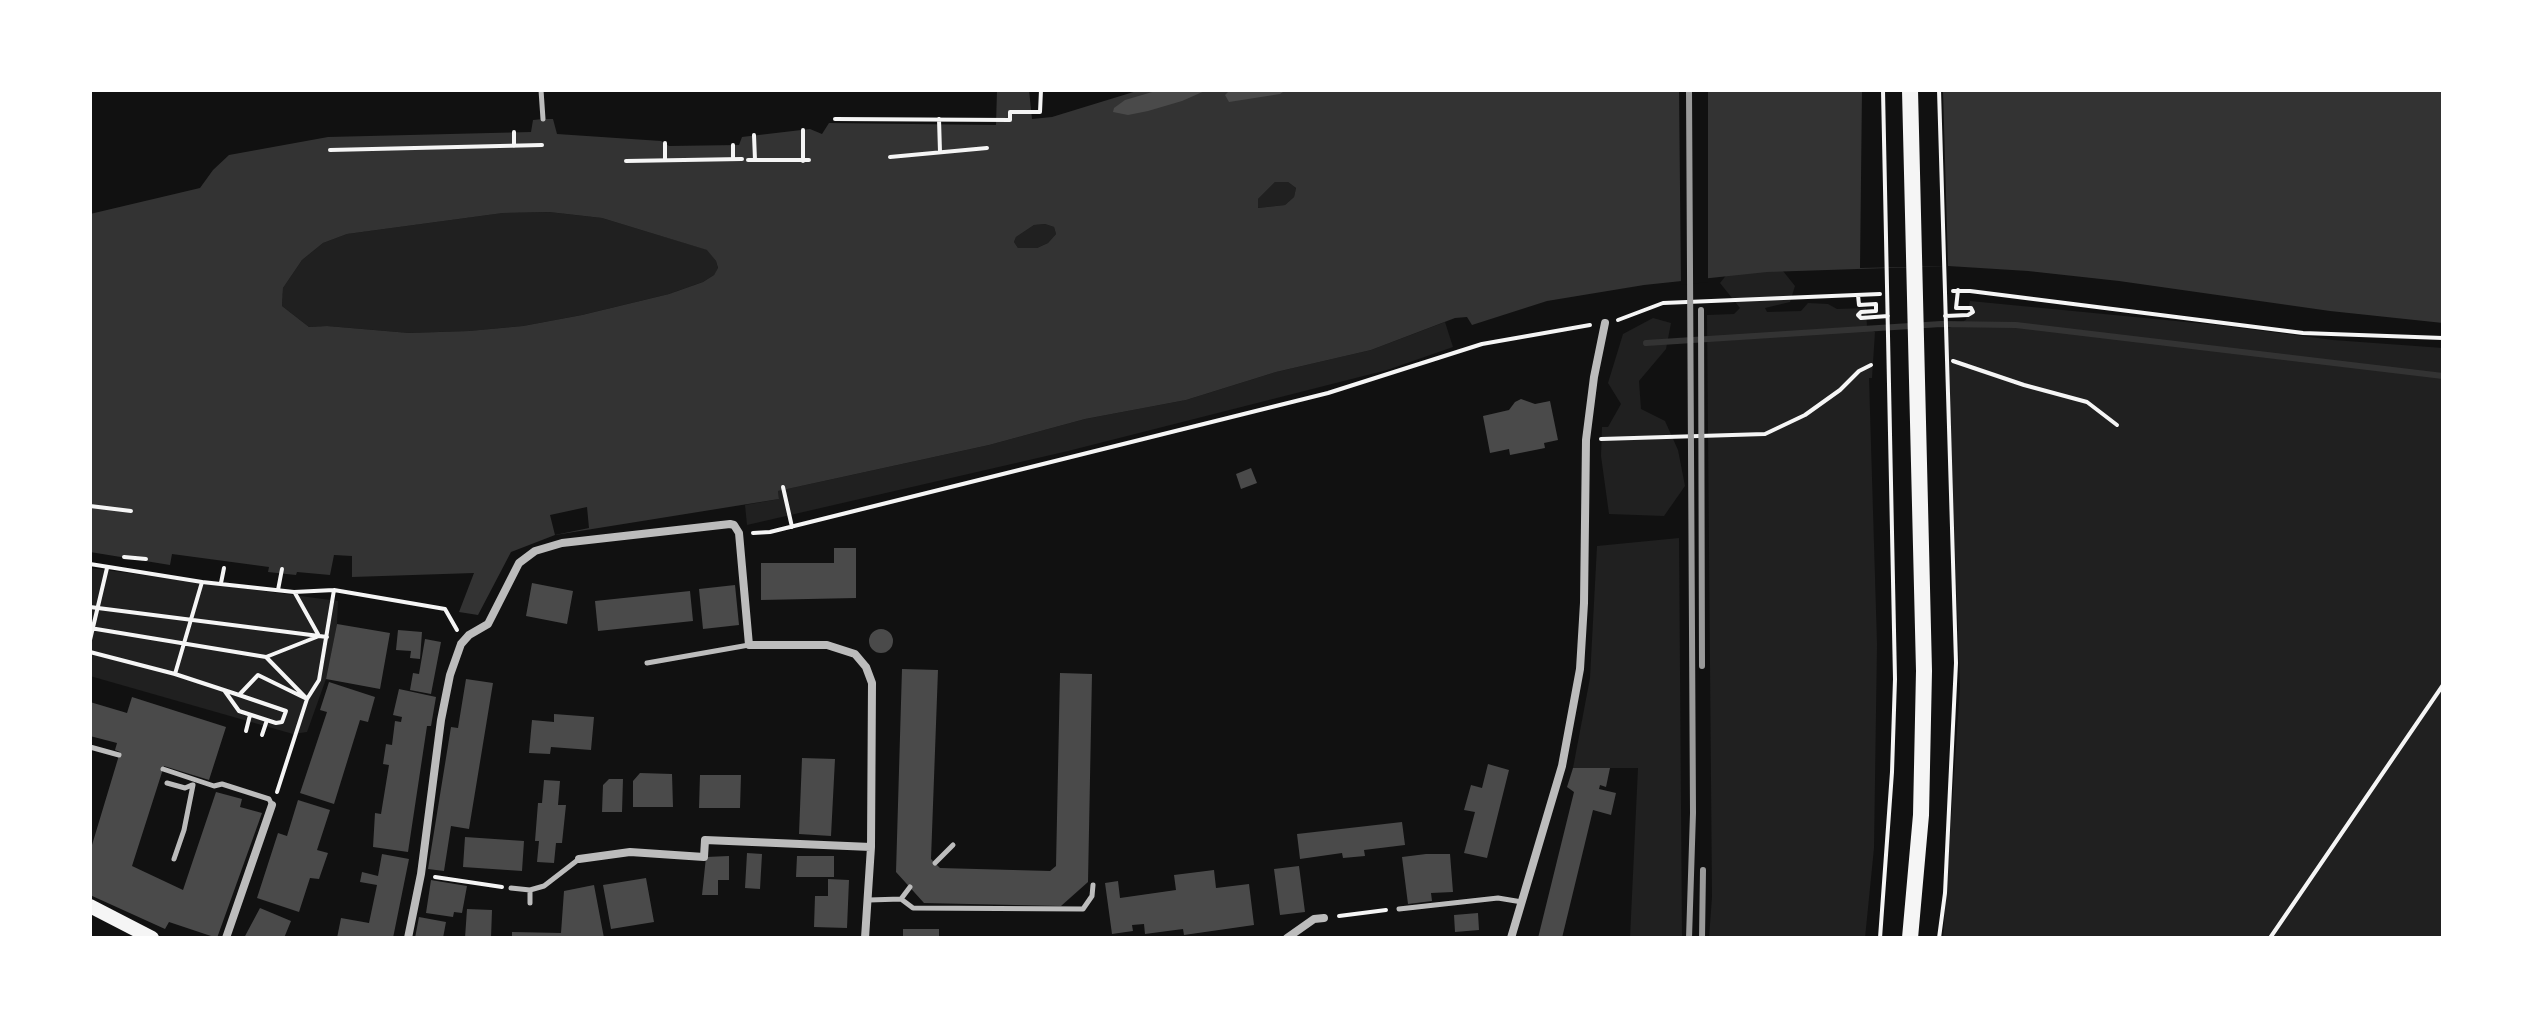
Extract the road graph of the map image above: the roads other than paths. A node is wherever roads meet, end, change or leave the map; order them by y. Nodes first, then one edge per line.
1 (541, 90) edge
2 (1910, 90) edge
3 (543, 119) dead end
4 (1605, 323) road end
5 (749, 645) junction
6 (647, 663) dead end
7 (90, 747) edge
8 (119, 755) dead end
9 (163, 769) dead end
10 (200, 781) junction
11 (167, 783) dead end
12 (193, 785) junction
13 (272, 805) joint
14 (953, 845) dead end
15 (871, 847) junction
16 (174, 859) dead end
17 (579, 859) joint
18 (935, 863) dead end
19 (1093, 885) dead end
20 (910, 887) dead end
21 (511, 888) road end
22 (530, 890) junction
23 (901, 899) junction
24 (869, 900) junction
25 (1522, 902) junction
26 (530, 903) dead end
27 (90, 906) edge
28 (1399, 909) road end
29 (1324, 918) road end
30 (152, 938) edge
31 (226, 938) edge
32 (408, 938) edge
33 (865, 938) edge
34 (1287, 938) edge
35 (1511, 938) edge
36 (1910, 938) edge

1 - 3 lane
2 - 36 highway
4 - 25 street
5 - 6 lane
5 - 15 street
5 - 32 street
7 - 8 lane
9 - 10 lane
10 - 12 lane
10 - 13 lane
11 - 12 lane
12 - 16 lane
13 - 31 street
14 - 18 lane
15 - 17 street
15 - 24 street
17 - 22 lane
19 - 23 lane
20 - 23 lane
21 - 22 lane
22 - 26 lane
23 - 24 lane
24 - 33 street
25 - 28 lane
25 - 35 street
27 - 30 main road
29 - 34 street

